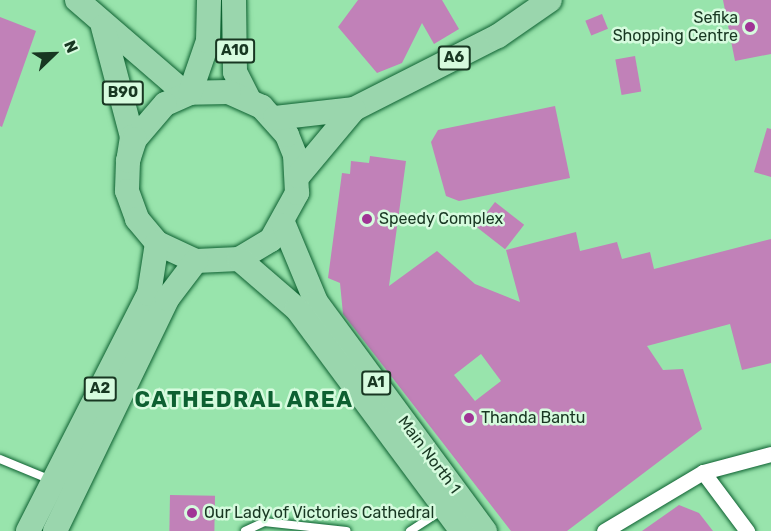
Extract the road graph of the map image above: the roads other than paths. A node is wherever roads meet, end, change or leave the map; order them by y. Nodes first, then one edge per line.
1 (77, 0) edge
2 (209, 0) edge
3 (234, 0) edge
4 (550, 0) edge
5 (103, 27) junction
6 (184, 90) junction
7 (248, 98) junction
8 (354, 109) junction
9 (275, 118) junction
10 (128, 161) junction
11 (298, 176) junction
12 (284, 225) junction
13 (157, 243) junction
14 (239, 259) junction
15 (195, 261) junction
16 (771, 454) edge
17 (0, 459) edge
18 (704, 472) junction
19 (53, 480) junction
20 (445, 508) junction
21 (613, 528) edge
22 (28, 531) edge
23 (55, 531) edge
24 (245, 531) edge
25 (346, 531) edge
26 (410, 531) edge
27 (462, 531) edge
28 (485, 531) edge
29 (747, 531) edge

1 - 5 main road, B90
2 - 6 main road, A10
3 - 7 main road, A10
4 - 8 main road, A6
5 - 6 main road, B90
5 - 10 main road, B90
6 - 7 main road
6 - 10 main road
7 - 9 main road
8 - 9 main road, A6
8 - 11 main road, A6
9 - 11 main road
10 - 13 main road
11 - 12 main road
12 - 14 main road
12 - 28 main road, Main North 1 / A1
13 - 15 main road
13 - 19 main road, A2
14 - 15 main road
14 - 20 main road, Main North 1 / A1
15 - 23 main road, A2
16 - 18 street
17 - 19 lane
18 - 21 street
18 - 29 street
19 - 22 main road, A2
20 - 26 lane
20 - 27 main road, Main North 1 / A1
24 - 25 lane

